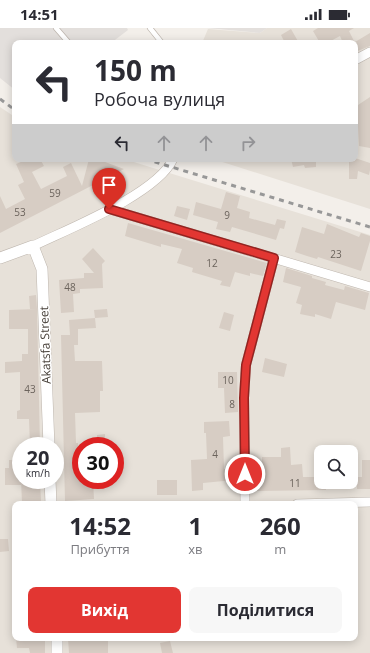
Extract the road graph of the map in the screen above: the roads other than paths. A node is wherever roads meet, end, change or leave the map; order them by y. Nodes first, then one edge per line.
1 (56, 28) edge
2 (150, 28) edge
3 (66, 40) edge
4 (160, 40) edge
5 (370, 52) edge
6 (358, 58) edge
7 (171, 162) edge
8 (109, 209) junction
9 (33, 246) junction
10 (0, 258) edge
11 (274, 258) junction
12 (370, 287) edge
13 (49, 437) edge
14 (50, 489) edge
15 (51, 501) edge
16 (245, 501) edge
17 (358, 502) edge
18 (370, 502) edge
19 (57, 641) edge
20 (57, 653) edge

1 - 3 lane
2 - 4 lane
5 - 6 street
7 - 8 street
8 - 9 street
8 - 11 street
9 - 10 street
9 - 13 street, Akatsfa Street
11 - 12 street
11 - 16 street
14 - 15 street
17 - 18 street
19 - 20 street

